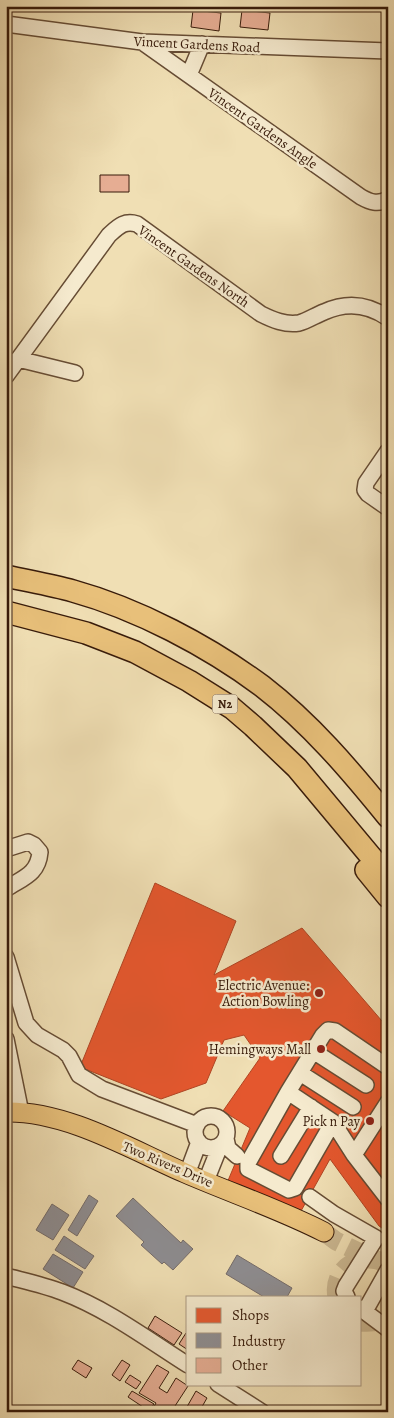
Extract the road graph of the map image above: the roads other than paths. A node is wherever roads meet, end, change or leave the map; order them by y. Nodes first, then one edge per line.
1 (6, 24) edge
2 (142, 42) junction
3 (202, 44) junction
4 (388, 51) edge
5 (189, 75) junction
6 (388, 199) edge
7 (388, 318) edge
8 (18, 359) junction
9 (75, 373) dead end
10 (6, 376) edge
11 (388, 451) edge
12 (388, 508) edge
13 (6, 576) edge
14 (6, 612) edge
15 (232, 708) junction
16 (388, 817) edge
17 (6, 850) edge
18 (388, 878) edge
19 (6, 889) edge
20 (388, 897) edge
21 (7, 964) edge
22 (6, 1039) edge
23 (313, 1051) junction
24 (388, 1067) edge
25 (300, 1073) junction
26 (366, 1085) dead end
27 (288, 1092) junction
28 (388, 1102) edge
29 (311, 1107) junction
30 (353, 1108) dead end
31 (14, 1112) edge
32 (332, 1122) junction
33 (197, 1125) junction
34 (199, 1142) junction
35 (223, 1142) junction
36 (354, 1154) junction
37 (237, 1156) dead end
38 (281, 1156) dead end
39 (187, 1174) junction
40 (206, 1181) junction
41 (310, 1197) dead end
42 (388, 1199) edge
43 (324, 1232) tunnel mouth
44 (382, 1241) edge
45 (358, 1267) junction
46 (6, 1276) edge
47 (384, 1276) edge
48 (346, 1296) edge
49 (363, 1310) edge
50 (388, 1329) edge
51 (186, 1364) edge
52 (221, 1386) edge
53 (262, 1412) edge

1 - 2 street, Vincent Gardens Road
2 - 3 street, Vincent Gardens Road
2 - 5 street, Vincent Gardens Angle
3 - 4 street, Vincent Gardens Road
3 - 5 street
5 - 6 street, Vincent Gardens Angle
7 - 8 street, Vincent Gardens North
8 - 9 street
8 - 10 street, Vincent Gardens North
11 - 12 street
13 - 16 highway, N2
14 - 15 highway, N2
15 - 18 highway, N2
15 - 20 highway
17 - 19 street
21 - 33 street
22 - 31 street
23 - 24 street
23 - 25 street
23 - 26 street
25 - 27 street
25 - 30 street
27 - 29 street
27 - 32 street
28 - 36 street
29 - 32 street
29 - 38 street
31 - 39 main road, Two Rivers Drive
32 - 36 street
33 - 34 street
33 - 35 street
34 - 35 street
34 - 39 street
35 - 37 street
35 - 40 street
36 - 42 street
39 - 40 main road, Two Rivers Drive
40 - 43 main road, Two Rivers Drive
41 - 44 street
44 - 45 street
45 - 47 street
45 - 48 street
46 - 51 street
47 - 49 street
49 - 50 street
52 - 53 street

